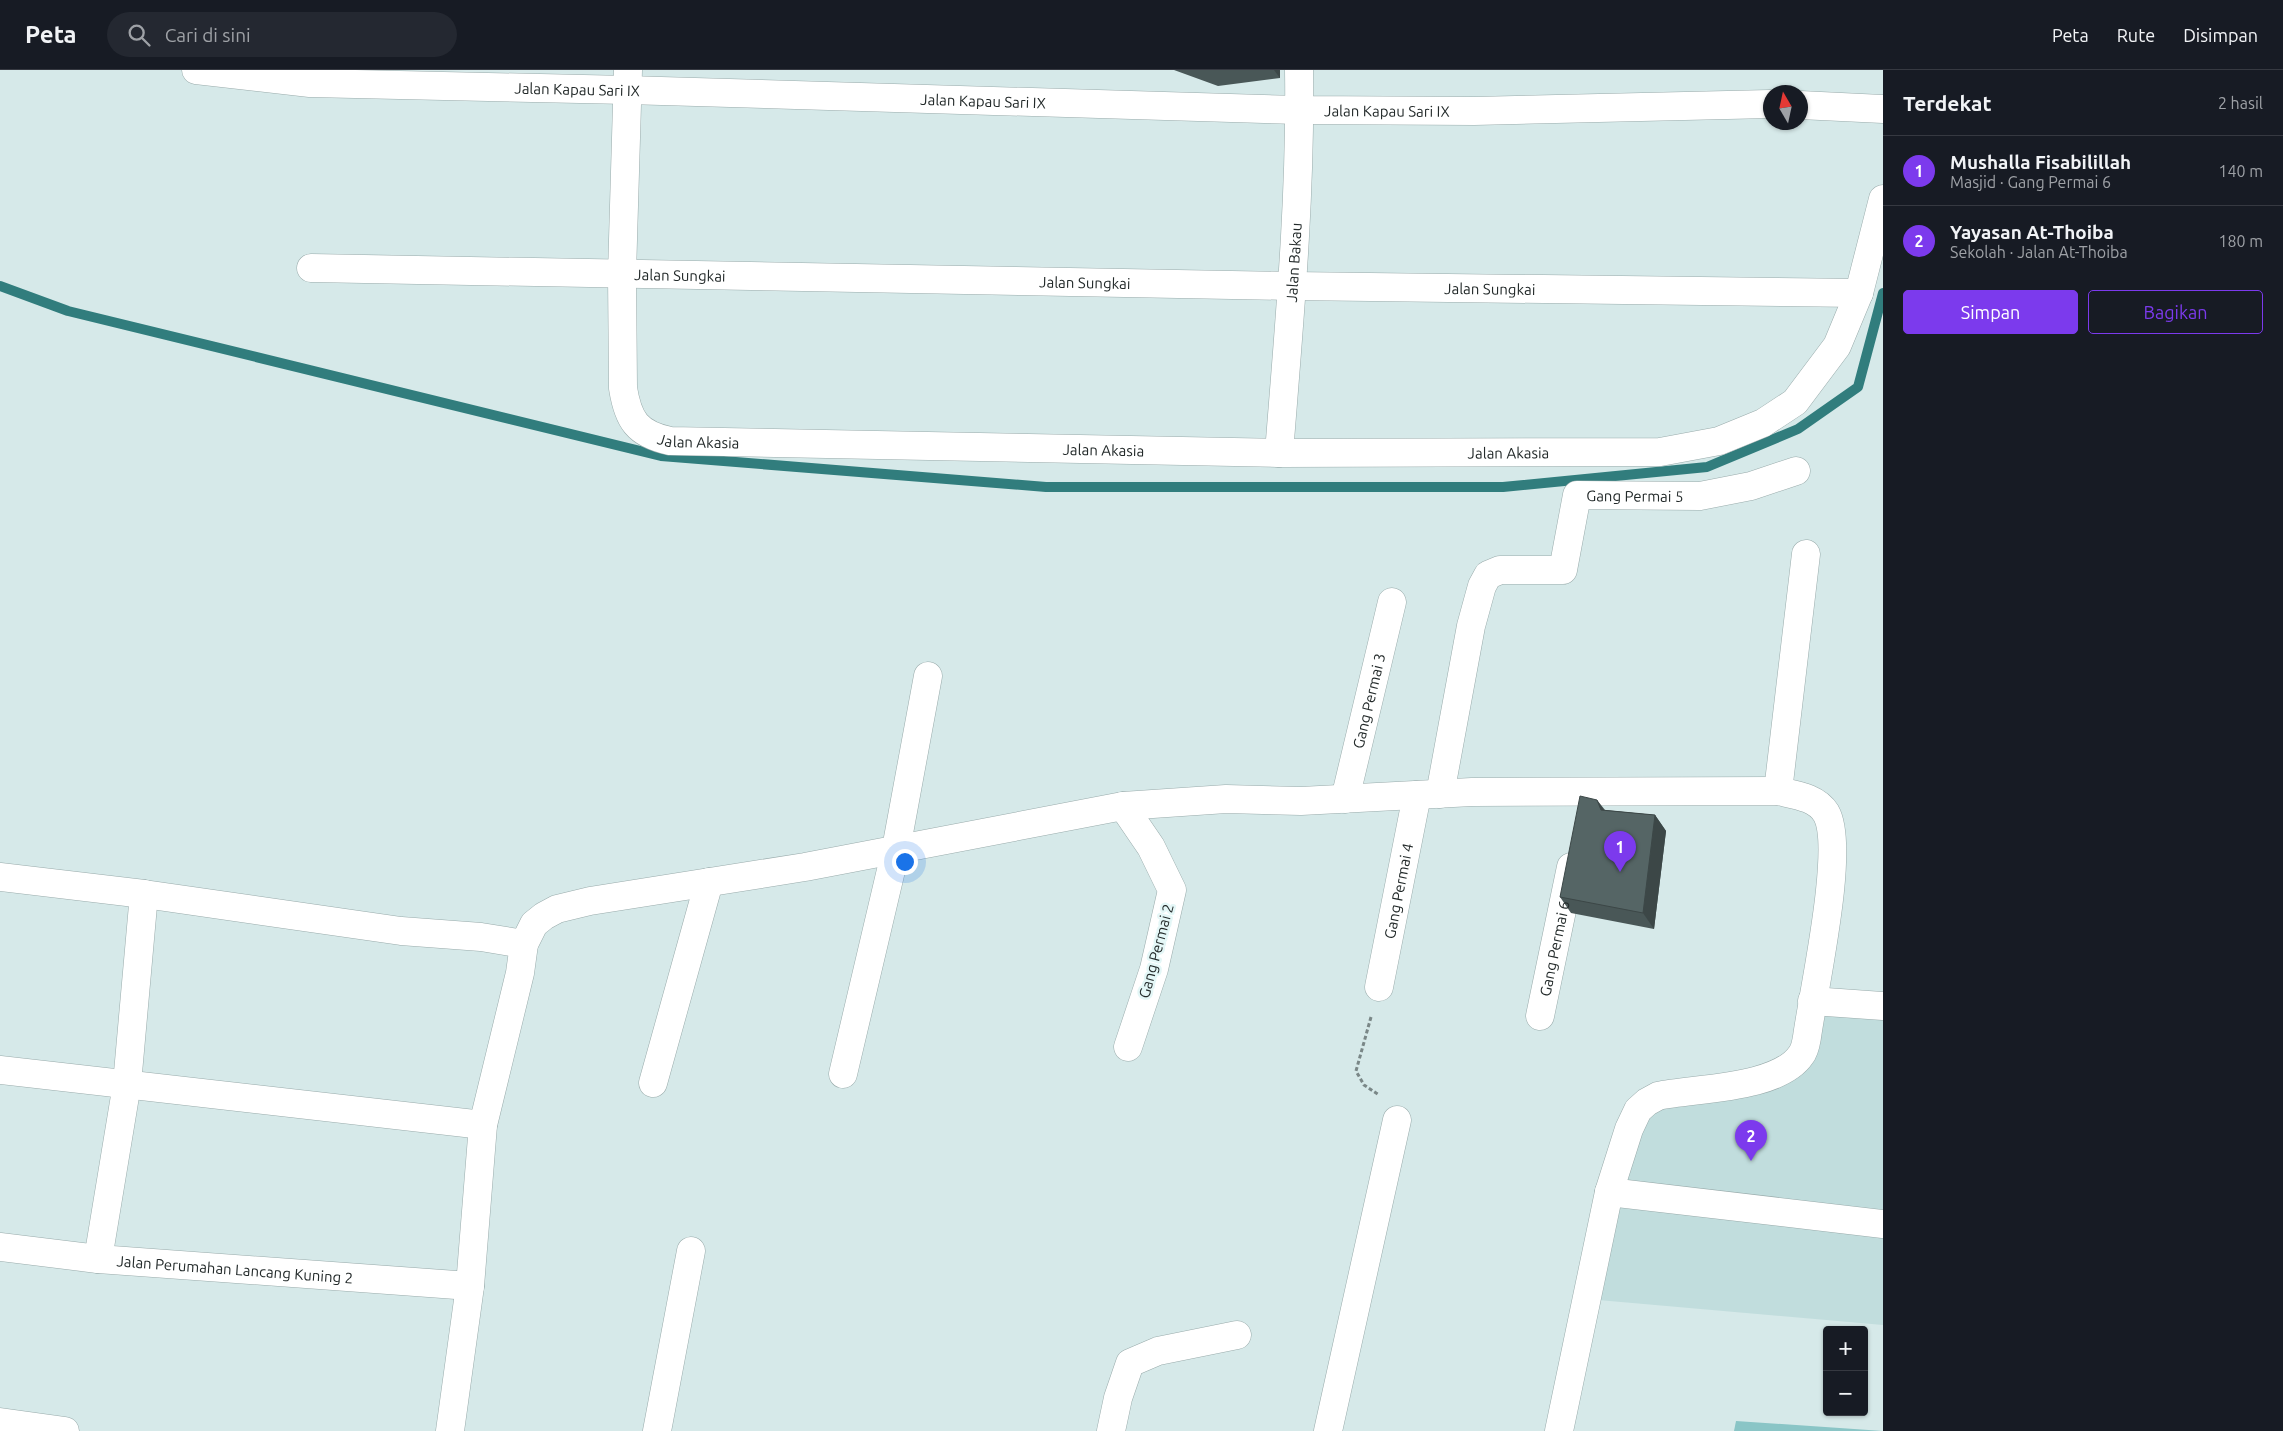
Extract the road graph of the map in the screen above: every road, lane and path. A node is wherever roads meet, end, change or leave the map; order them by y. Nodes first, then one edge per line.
1 (196, 70) edge
2 (1299, 70) edge
3 (627, 80) edge
4 (1763, 104) edge
5 (1808, 105) edge
6 (1883, 109) edge
7 (1299, 110) junction
8 (1883, 199) edge
9 (311, 268) dead end
10 (622, 274) junction
11 (1292, 286) junction
12 (1859, 292) junction
13 (1279, 453) junction
14 (1796, 471) dead end
15 (1806, 554) dead end
16 (1392, 602) dead end
17 (928, 676) dead end
18 (1778, 791) junction
19 (1429, 795) junction
20 (1345, 799) junction
21 (1123, 806) junction
22 (1577, 841) edge
23 (896, 850) junction
24 (0, 877) edge
25 (709, 882) junction
26 (144, 894) junction
27 (524, 944) junction
28 (1379, 987) joint
29 (1812, 1001) junction
30 (1883, 1006) edge
31 (1540, 1016) dead end
32 (1128, 1047) dead end
33 (0, 1070) edge
34 (843, 1074) dead end
35 (652, 1083) dead end
36 (127, 1084) junction
37 (1397, 1120) joint
38 (483, 1125) junction
39 (1609, 1192) junction
40 (1883, 1224) edge
41 (0, 1247) edge
42 (691, 1251) dead end
43 (98, 1259) junction
44 (470, 1286) junction
45 (1237, 1335) dead end
46 (0, 1422) edge
47 (64, 1431) edge
48 (450, 1431) edge
49 (657, 1431) edge
50 (1111, 1431) edge
51 (1328, 1431) edge
52 (1559, 1431) edge

1 - 3 street, Jalan Kapau Sari IX
2 - 7 street, Jalan Bakau
3 - 7 street, Jalan Kapau Sari IX
3 - 10 street, Jalan Akasia
4 - 7 street, Jalan Kapau Sari IX
5 - 6 street
7 - 11 street, Jalan Bakau
8 - 12 street, Jalan Akasia
9 - 10 street, Jalan Sungkai
10 - 11 street, Jalan Sungkai
10 - 13 street, Jalan Akasia
11 - 12 street, Jalan Sungkai
11 - 13 street, Jalan Bakau
12 - 13 street, Jalan Akasia
14 - 19 street, Gang Permai 5
15 - 18 street
16 - 20 street, Gang Permai 3
17 - 23 street
18 - 19 street
18 - 29 street
19 - 20 street
19 - 28 street, Gang Permai 4
20 - 21 street
21 - 23 street
21 - 32 street, Gang Permai 2
22 - 31 street, Gang Permai 6
23 - 25 street
23 - 34 street
24 - 26 street
25 - 27 street
25 - 35 street
26 - 27 street
26 - 36 street
27 - 38 street
28 - 37 path
29 - 30 street
29 - 39 street
33 - 36 street
36 - 38 street
36 - 43 street
37 - 51 street
38 - 44 street
39 - 40 street
39 - 52 street
41 - 43 street, Jalan Perumahan Lancang Kuning 2
42 - 49 street
43 - 44 street, Jalan Perumahan Lancang Kuning 2
44 - 48 street
45 - 50 street
46 - 47 street

